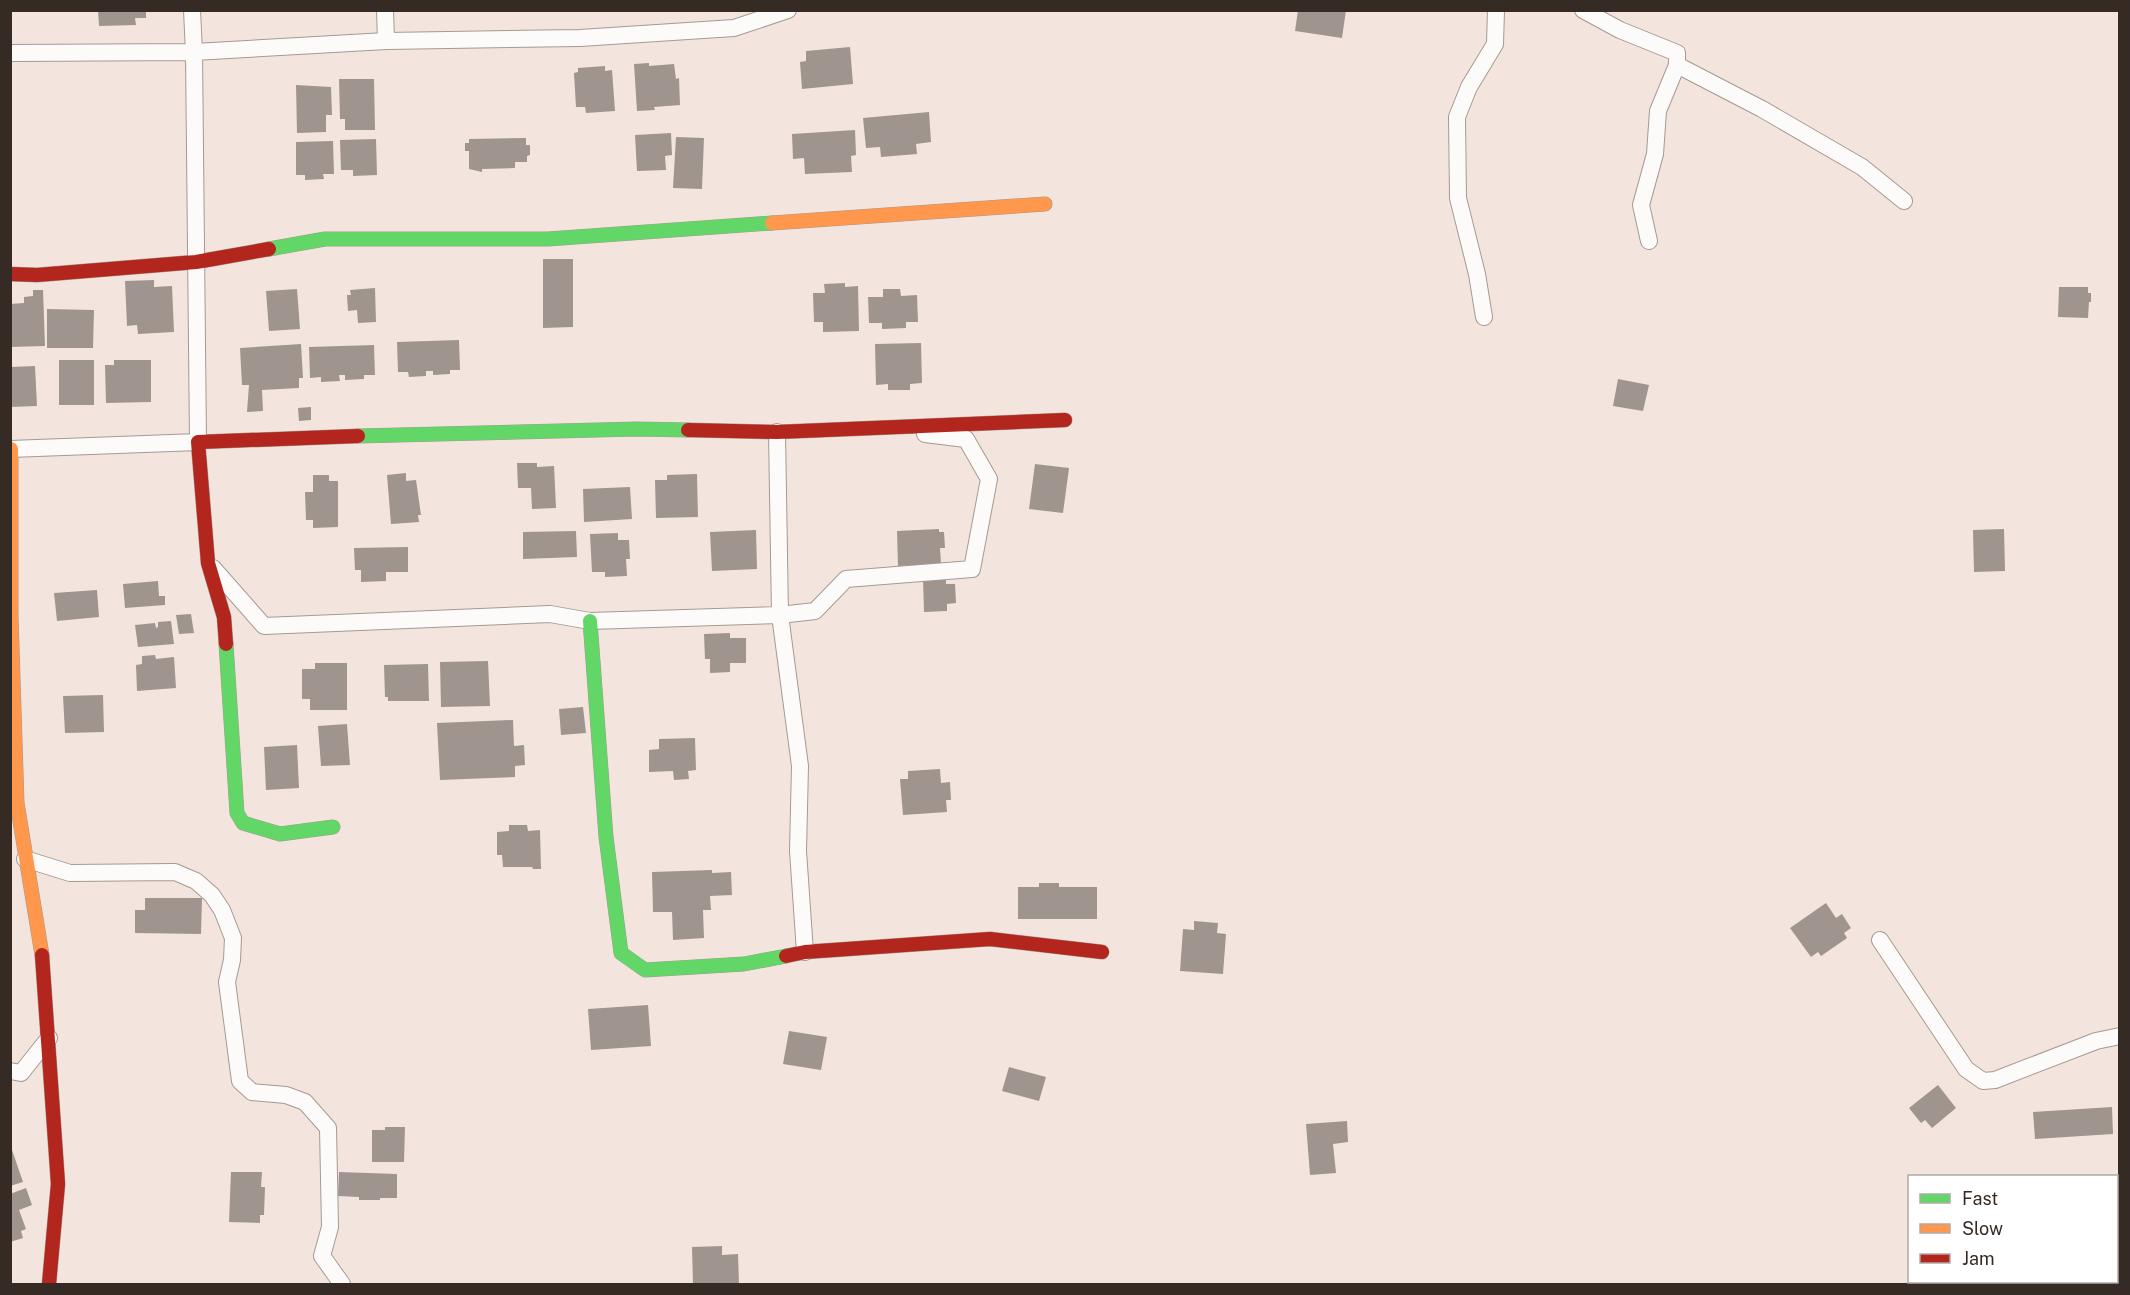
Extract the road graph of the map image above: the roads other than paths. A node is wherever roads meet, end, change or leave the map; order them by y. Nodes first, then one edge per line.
1 (192, 10) edge
2 (385, 10) edge
3 (788, 10) edge
4 (1496, 10) edge
5 (1583, 10) edge
6 (386, 41) junction
7 (10, 52) edge
8 (194, 52) junction
9 (1677, 65) junction
10 (1904, 201) dead end
11 (1045, 204) dead end
12 (1649, 241) dead end
13 (196, 262) junction
14 (10, 274) edge
15 (1484, 317) dead end
16 (1065, 420) dead end
17 (868, 428) junction
18 (777, 432) junction
19 (198, 442) junction
20 (11, 449) edge
21 (208, 563) junction
22 (780, 615) junction
23 (11, 616) edge
24 (590, 621) junction
25 (14, 803) edge
26 (333, 827) dead end
27 (25, 859) junction
28 (1880, 940) dead end
29 (805, 952) junction
30 (1102, 952) dead end
31 (2120, 1036) edge
32 (49, 1038) junction
33 (10, 1071) edge
34 (49, 1284) edge
35 (342, 1284) edge

1 - 8 street
2 - 6 street
3 - 6 street
4 - 15 street
5 - 9 street
6 - 8 street
7 - 8 street
8 - 13 street
9 - 10 street
9 - 12 street
11 - 13 street
13 - 14 street
13 - 19 street
16 - 17 street
17 - 18 street
17 - 22 street
18 - 19 street
18 - 22 street
19 - 20 street
19 - 21 street
20 - 23 street
21 - 24 street
21 - 26 street
22 - 24 street
22 - 29 street
23 - 25 street
24 - 29 street
25 - 27 street
27 - 32 street
27 - 35 street
28 - 31 street
29 - 30 street
32 - 33 street
32 - 34 street

